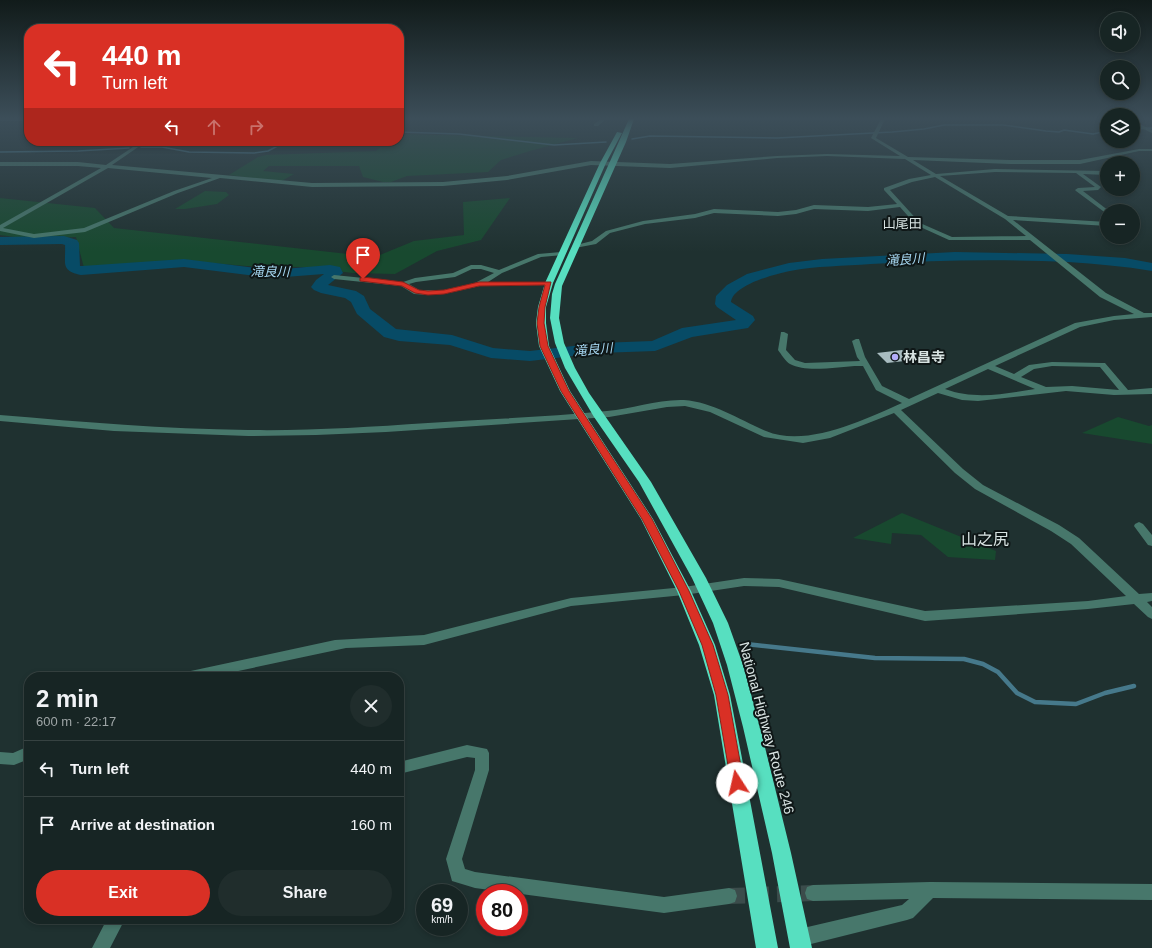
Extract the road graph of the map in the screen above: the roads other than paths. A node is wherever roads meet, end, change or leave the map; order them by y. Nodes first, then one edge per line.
1 (112, 163) edge
2 (598, 163) edge
3 (603, 163) edge
4 (612, 163) edge
5 (617, 163) edge
6 (701, 163) edge
7 (917, 163) edge
8 (0, 164) edge
9 (106, 167) junction
10 (1077, 172) junction
11 (1100, 173) edge
12 (935, 175) junction
13 (222, 176) junction
14 (901, 205) junction
15 (1100, 205) edge
16 (1007, 218) junction
17 (1100, 224) edge
18 (0, 228) edge
19 (1033, 238) junction
20 (575, 246) junction
21 (561, 254) junction
22 (500, 272) junction
23 (334, 276) dead end
24 (549, 283) junction
25 (403, 284) junction
26 (479, 284) junction
27 (1149, 317) edge
28 (784, 334) dead end
29 (856, 342) dead end
30 (866, 364) junction
31 (988, 366) junction
32 (1014, 377) junction
33 (939, 390) junction
34 (1045, 390) junction
35 (1152, 391) edge
36 (1125, 392) junction
37 (909, 403) junction
38 (895, 409) junction
39 (599, 414) junction
40 (580, 415) junction
41 (0, 418) edge
42 (1139, 526) dead end
43 (1152, 542) edge
44 (704, 588) junction
45 (684, 591) junction
46 (1152, 597) edge
47 (1136, 598) junction
48 (1152, 614) edge
49 (228, 672) edge
50 (24, 754) edge
51 (0, 758) edge
52 (404, 767) edge
53 (930, 890) junction
54 (1152, 892) edge
55 (814, 893) tunnel mouth
56 (729, 896) tunnel mouth
57 (113, 924) edge
58 (800, 943) edge
59 (101, 948) edge
60 (767, 948) edge

1 - 9 street
2 - 13 street
3 - 21 highway
4 - 20 highway, National Highway Route 246
5 - 6 street
7 - 12 street
8 - 9 street
9 - 13 street
9 - 18 street
10 - 11 street
10 - 12 street
10 - 15 street
12 - 14 street
12 - 16 street
13 - 18 street
14 - 19 street
14 - 20 street
16 - 17 street
16 - 19 street
19 - 27 street
20 - 39 highway, National Highway Route 246
21 - 22 street
21 - 24 highway
22 - 25 street
22 - 26 street
23 - 25 street
24 - 26 street
24 - 40 highway
25 - 26 street
27 - 31 street
28 - 30 street
29 - 30 street
30 - 37 street
31 - 32 street
31 - 33 street
32 - 34 street
32 - 36 street
33 - 34 street
33 - 37 street
34 - 36 street
35 - 36 street
37 - 38 street
38 - 39 street
38 - 47 street
39 - 40 street
39 - 44 highway, National Highway Route 246
40 - 41 street
40 - 45 highway
42 - 43 street
44 - 45 street
44 - 47 street
44 - 58 highway, National Highway Route 246
45 - 49 street
45 - 60 highway
46 - 47 street
47 - 48 street
50 - 51 street
52 - 56 street
53 - 54 street
53 - 55 street
53 - 58 street
57 - 59 street

